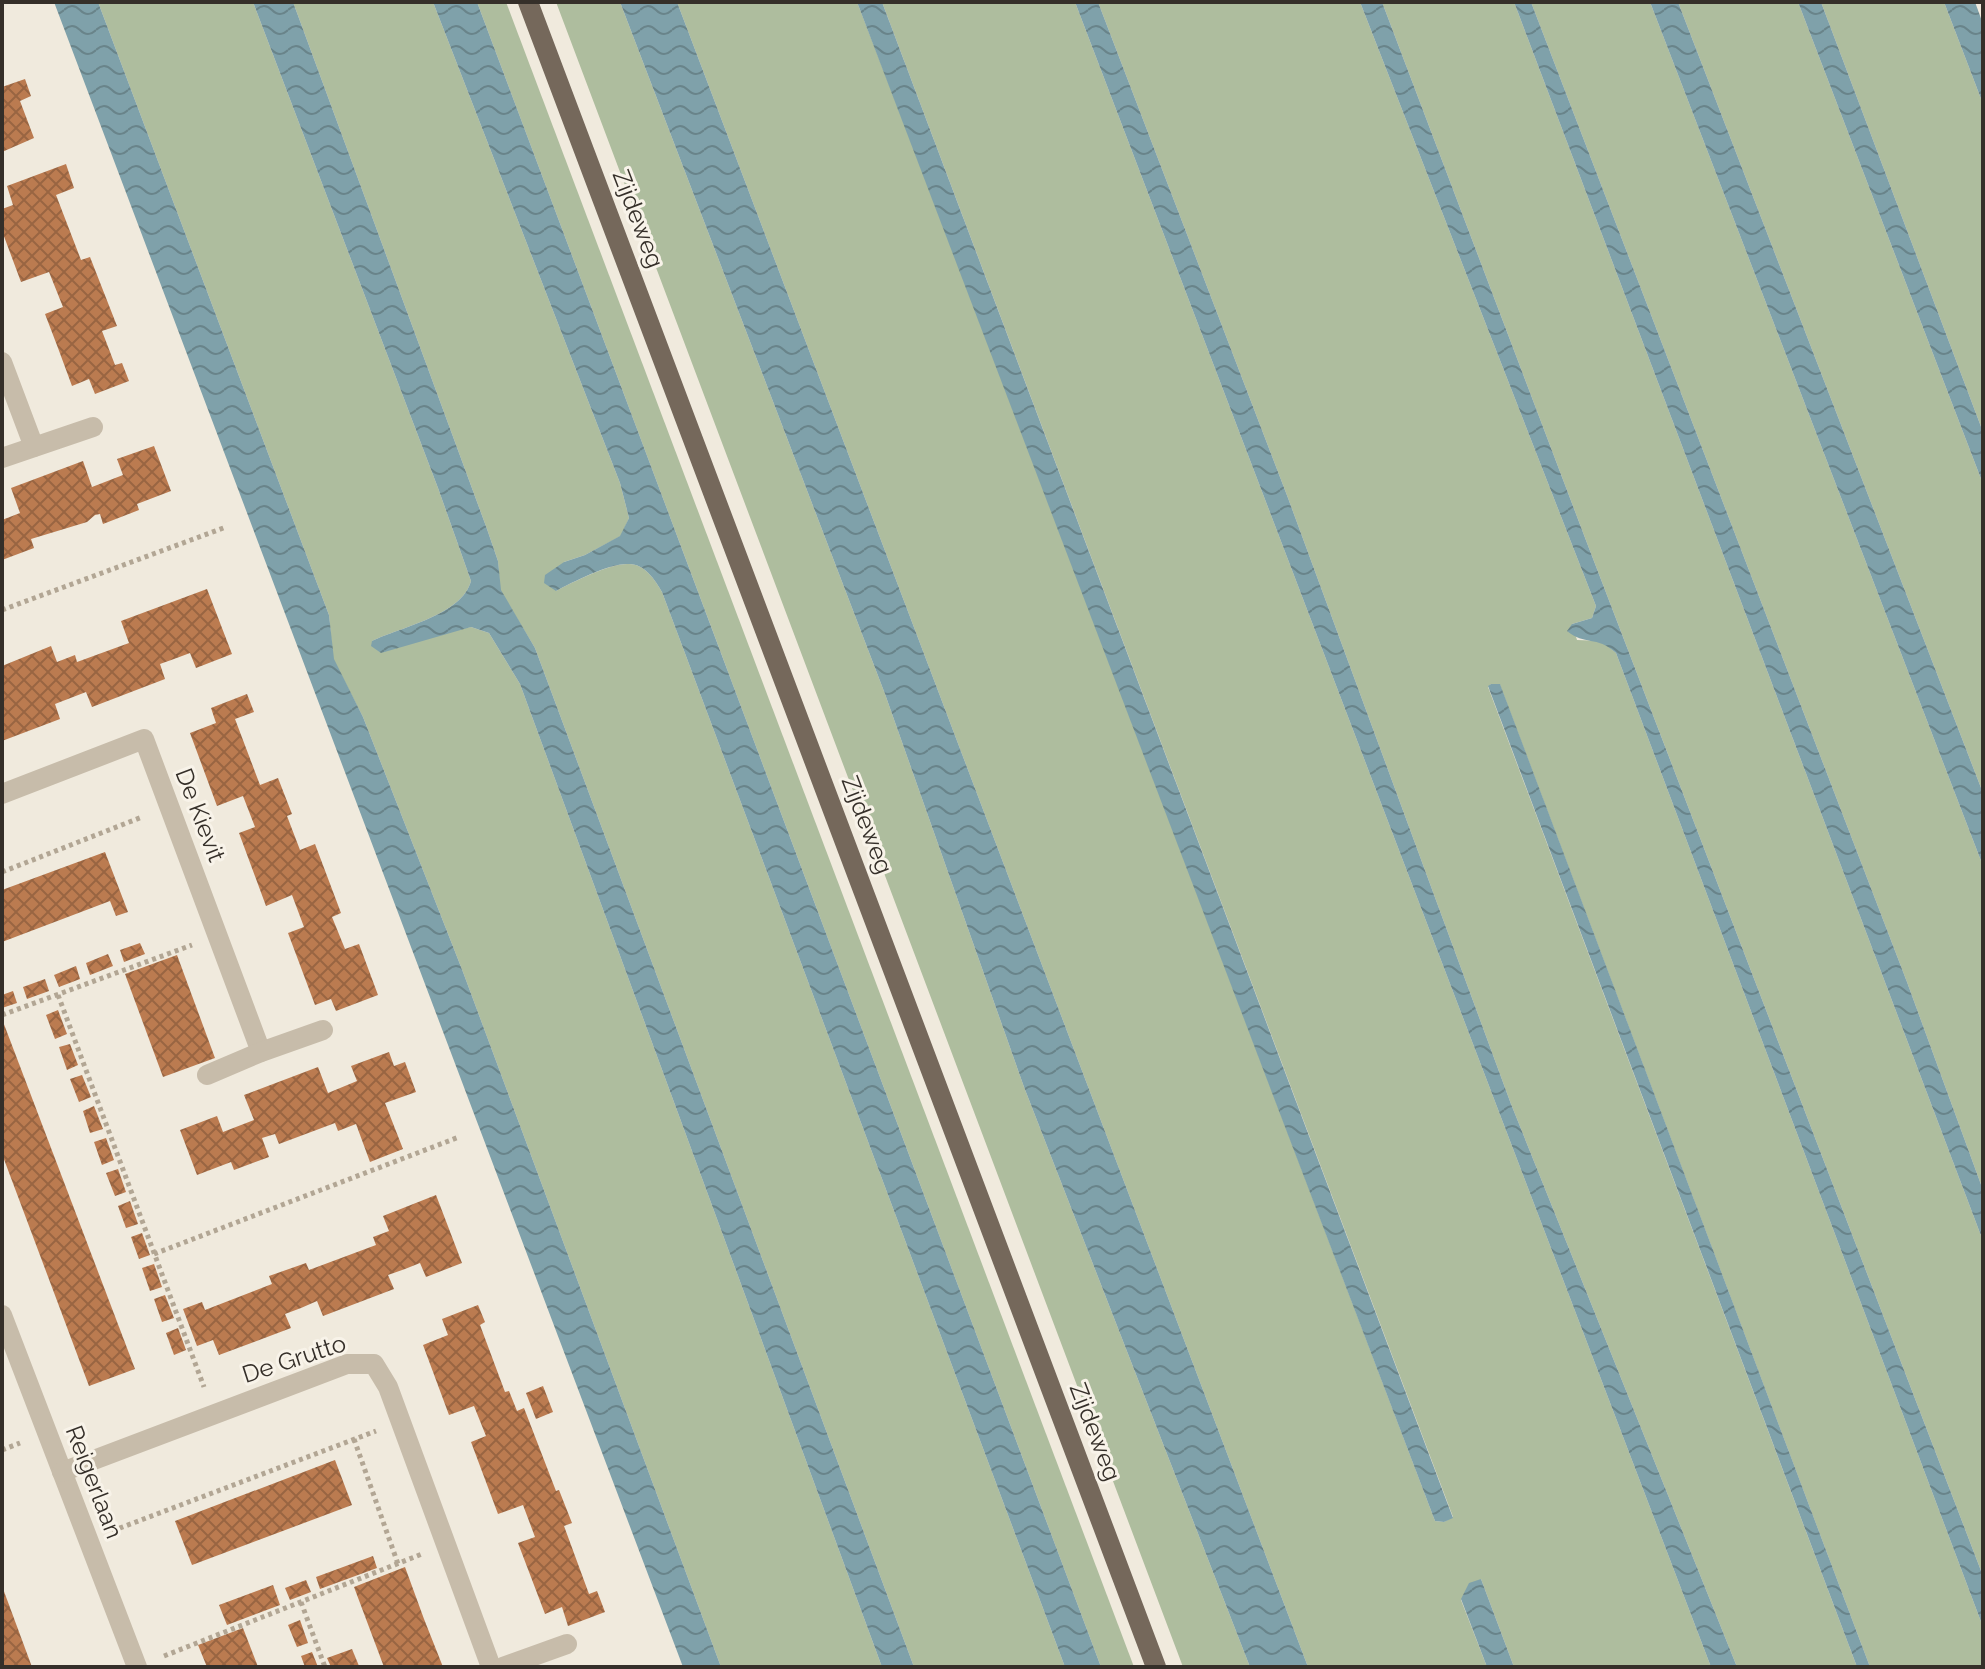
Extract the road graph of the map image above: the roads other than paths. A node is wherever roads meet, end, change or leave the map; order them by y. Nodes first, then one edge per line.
1 (528, 2) edge
2 (2, 362) edge
3 (93, 427) dead end
4 (34, 447) junction
5 (2, 458) edge
6 (2, 794) edge
7 (323, 1030) dead end
8 (261, 1052) junction
9 (207, 1075) dead end
10 (2, 1315) edge
11 (62, 1472) junction
12 (567, 1644) dead end
13 (137, 1667) edge
14 (491, 1667) edge
15 (503, 1667) edge
16 (1156, 1667) edge

1 - 16 main road, Zijdeweg
2 - 4 street
3 - 4 street
4 - 5 street
6 - 8 street, De Kievit
7 - 8 street
8 - 9 street
10 - 11 street, Reigerlaan
11 - 13 street, Reigerlaan
11 - 14 street, De Grutto
12 - 15 street

